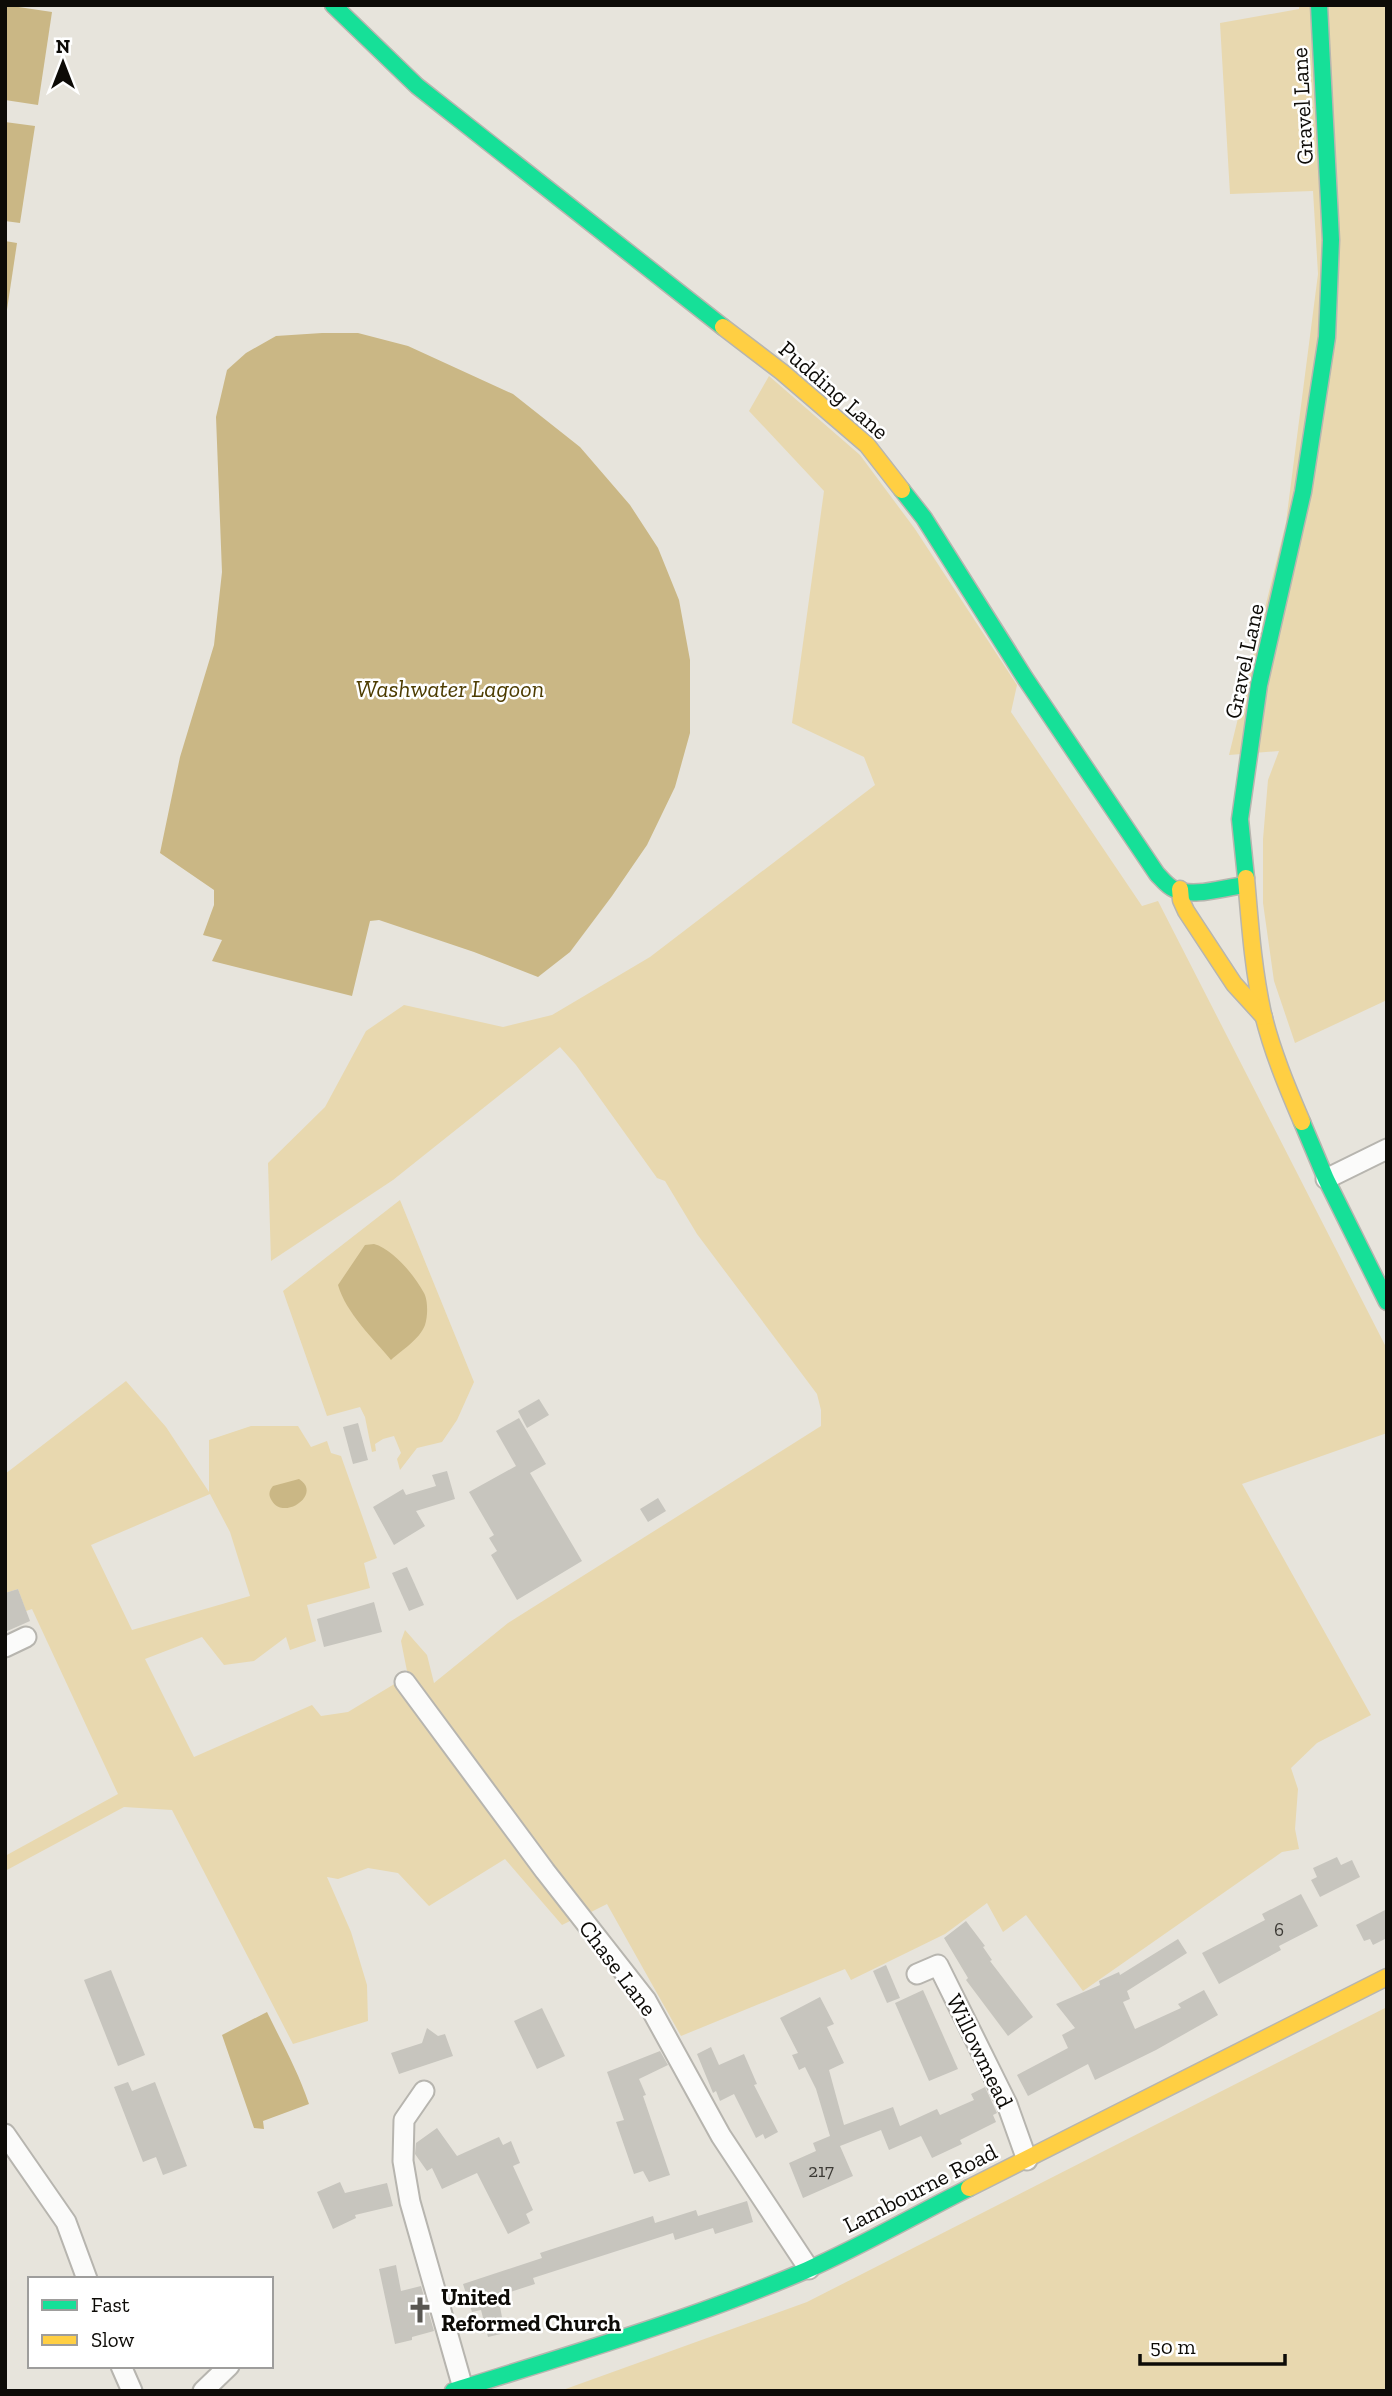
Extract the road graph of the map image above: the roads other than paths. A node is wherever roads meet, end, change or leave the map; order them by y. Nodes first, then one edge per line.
1 (332, 5) edge
2 (1319, 5) edge
3 (1246, 885) junction
4 (1180, 890) junction
5 (1264, 1017) junction
6 (1387, 1149) edge
7 (1326, 1180) junction
8 (1387, 1303) edge
9 (26, 1637) dead end
10 (5, 1647) edge
11 (405, 1682) dead end
12 (917, 1974) dead end
13 (1387, 1977) edge
14 (425, 2091) dead end
15 (5, 2134) edge
16 (1027, 2160) junction
17 (809, 2269) junction
18 (86, 2277) edge
19 (122, 2368) edge
20 (227, 2368) edge
21 (493, 2385) edge
22 (458, 2389) edge
23 (132, 2391) edge
24 (203, 2391) edge

1 - 4 main road, Pudding Lane
2 - 3 main road, Gravel Lane
3 - 4 main road
3 - 5 main road, Gravel Lane
4 - 5 main road
5 - 7 main road, Gravel Lane
6 - 7 street
7 - 8 main road, Gravel Lane
9 - 10 street
11 - 17 street, Chase Lane
12 - 16 street, Willowmead
13 - 16 main road, Lambourne Road
14 - 22 street
15 - 18 street
16 - 17 main road, Lambourne Road
17 - 21 main road, Lambourne Road
19 - 23 street
20 - 24 street
21 - 22 main road, Lambourne Road

